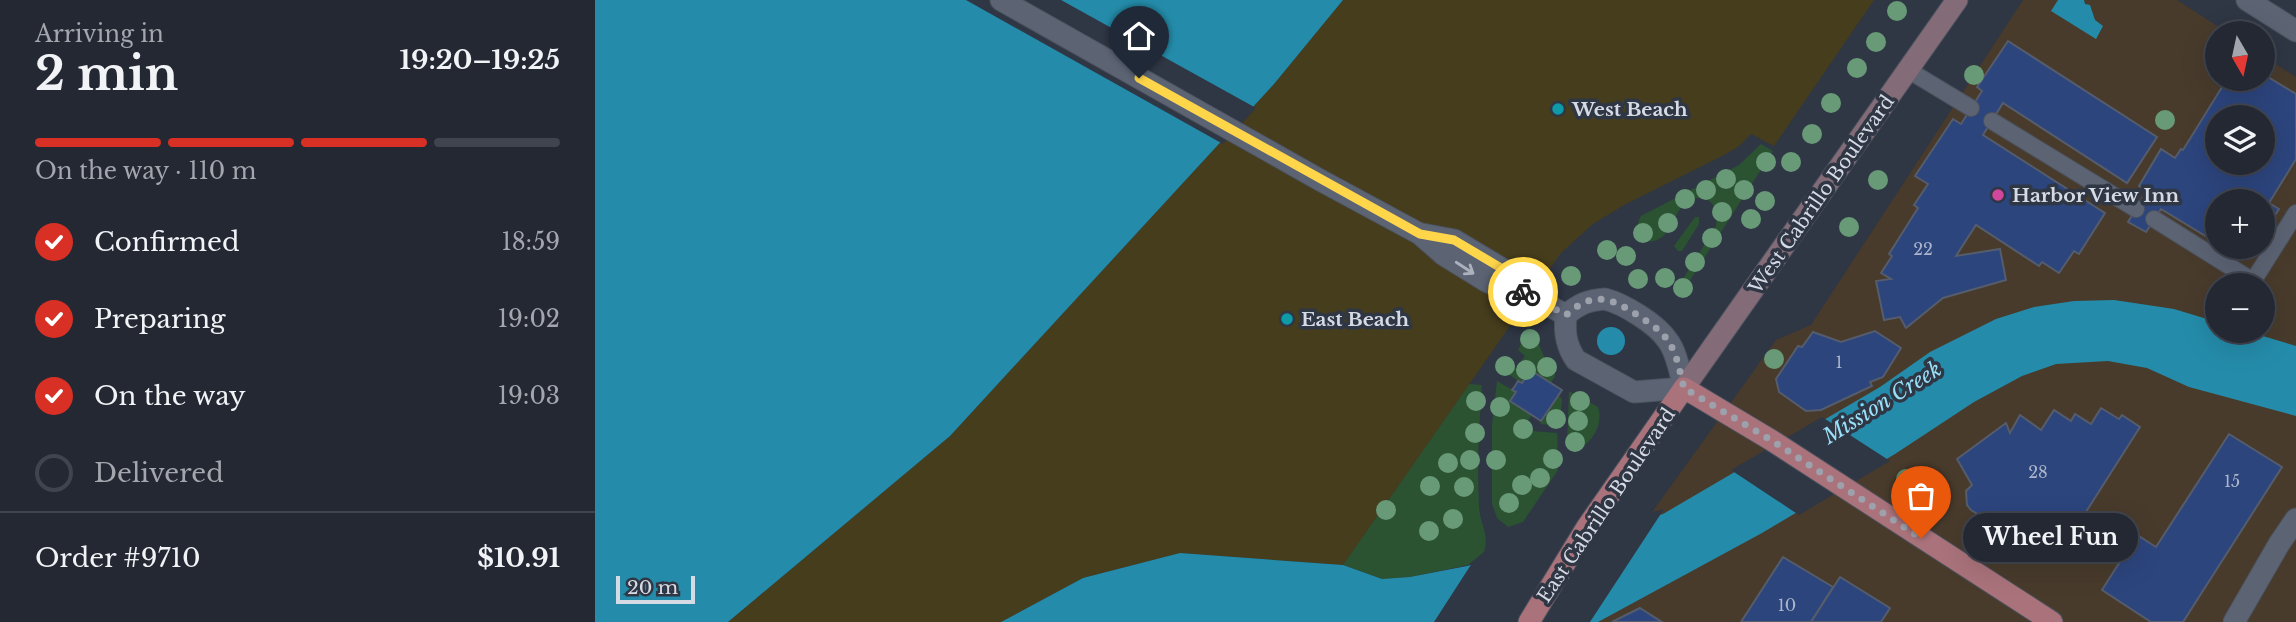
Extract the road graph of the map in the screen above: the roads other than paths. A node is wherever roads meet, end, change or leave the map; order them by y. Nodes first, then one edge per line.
1 (1001, 0) edge
2 (1957, 0) edge
3 (2247, 0) edge
4 (2296, 31) edge
5 (1908, 70) junction
6 (1971, 108) dead end
7 (1992, 121) dead end
8 (2136, 209) dead end
9 (2296, 213) edge
10 (2154, 219) dead end
11 (1566, 315) junction
12 (1684, 388) junction
13 (2296, 519) edge
14 (1529, 622) edge
15 (2052, 622) edge
16 (2234, 622) edge

1 - 11 street
2 - 5 main road, West Cabrillo Boulevard
3 - 4 street
5 - 6 lane
5 - 12 main road, West Cabrillo Boulevard
7 - 8 lane
9 - 10 lane
11 - 12 street
11 - 12 street
12 - 14 main road, East Cabrillo Boulevard
12 - 15 main road
13 - 16 street

